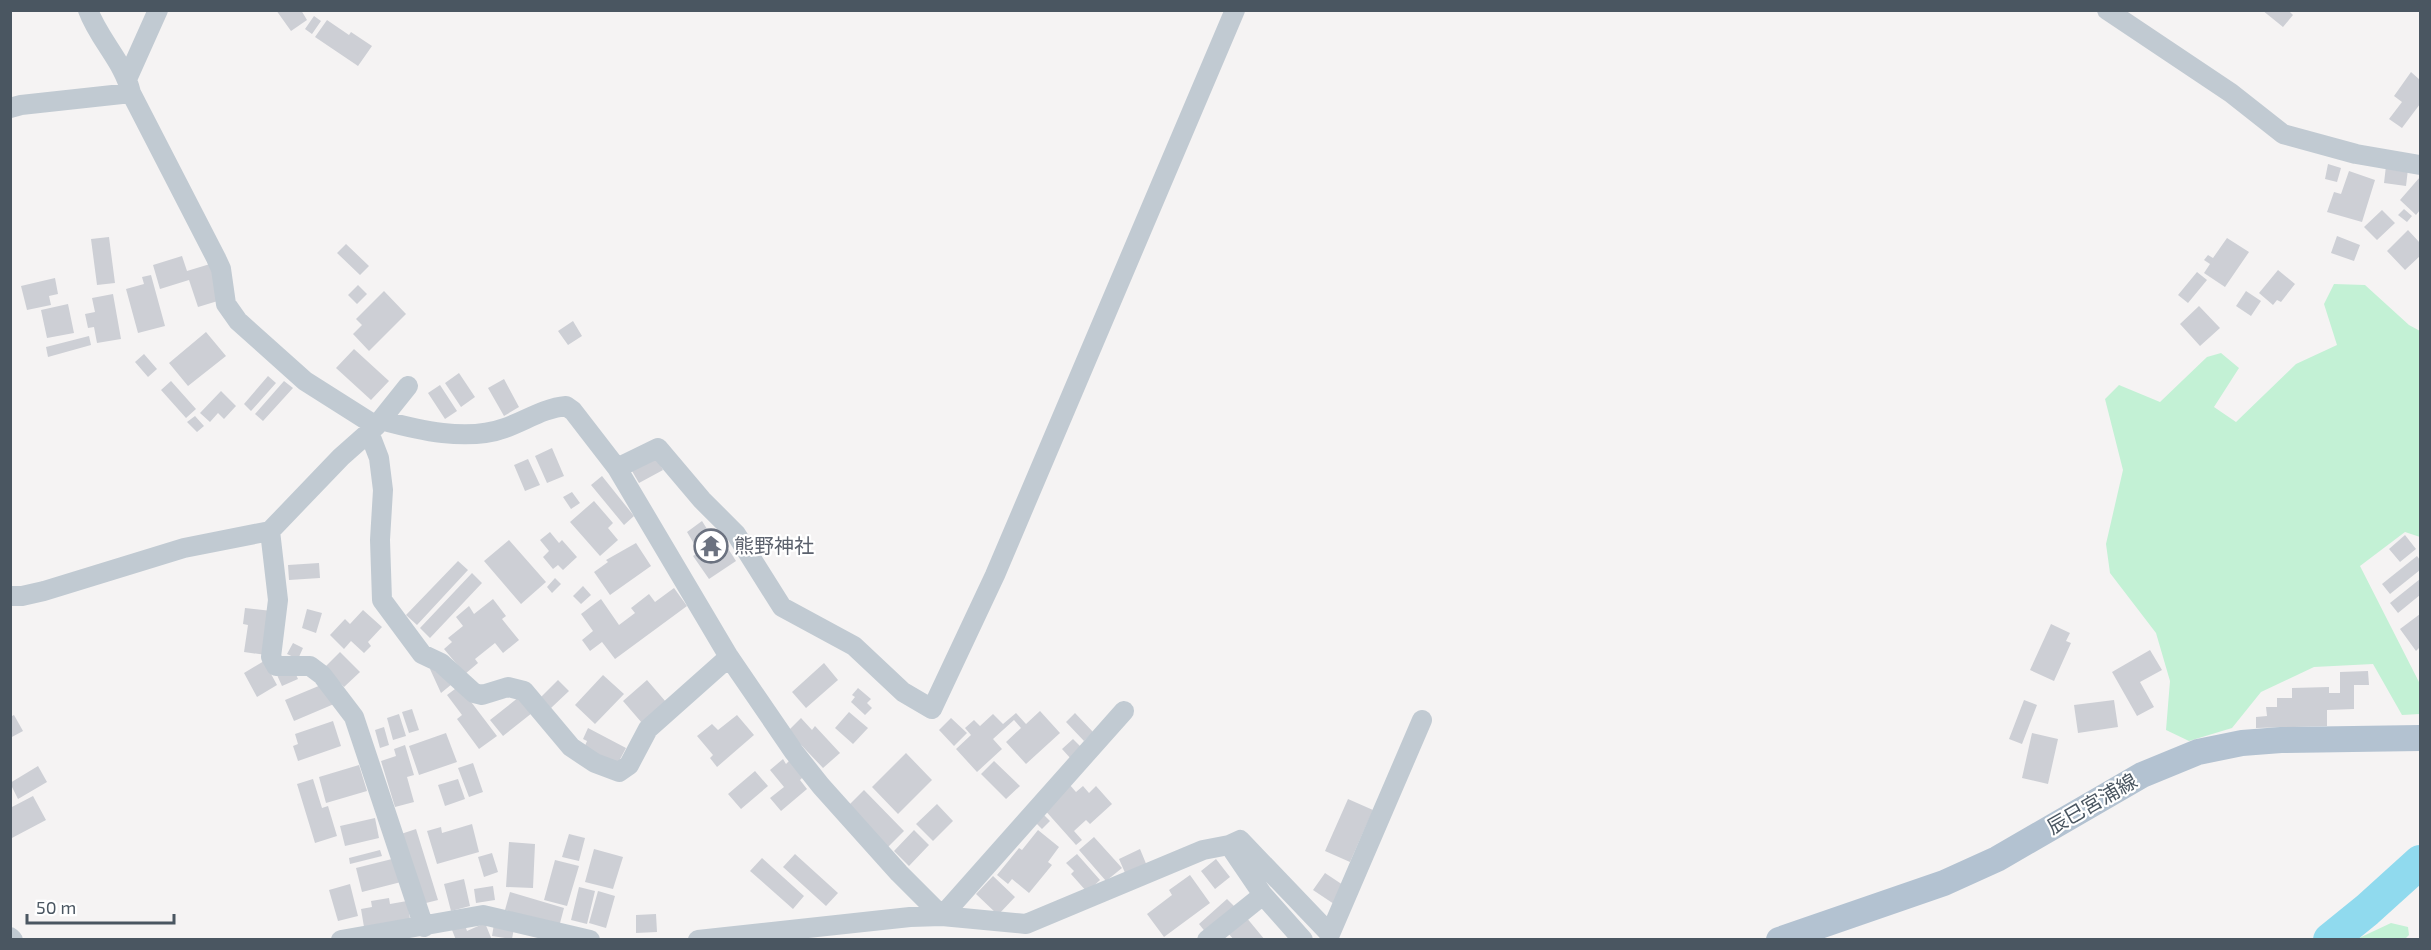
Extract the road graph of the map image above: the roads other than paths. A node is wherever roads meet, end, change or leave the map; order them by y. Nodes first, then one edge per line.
1 (88, 10) edge
2 (158, 10) edge
3 (1235, 10) edge
4 (2107, 10) edge
5 (130, 85) junction
6 (10, 108) edge
7 (2421, 165) edge
8 (408, 386) dead end
9 (375, 426) junction
10 (617, 468) junction
11 (270, 531) junction
12 (10, 596) edge
13 (729, 657) junction
14 (1124, 711) dead end
15 (1422, 720) dead end
16 (2421, 738) edge
17 (1229, 846) junction
18 (1263, 895) junction
19 (942, 916) junction
20 (424, 927) junction
21 (341, 939) edge
22 (590, 939) edge
23 (698, 939) edge
24 (1207, 939) edge
25 (1303, 939) edge
26 (1779, 939) edge

1 - 5 street
2 - 5 street
3 - 10 street
4 - 7 street
5 - 6 street
5 - 9 street
8 - 9 street
9 - 10 street
9 - 11 street
9 - 13 street
10 - 13 street
11 - 12 street
11 - 20 street
13 - 19 street
14 - 19 street
15 - 17 street
16 - 26 main road, 辰巳宮浦線
17 - 18 street
17 - 19 street
18 - 24 street
18 - 25 street
19 - 23 street
20 - 21 street
20 - 22 street

